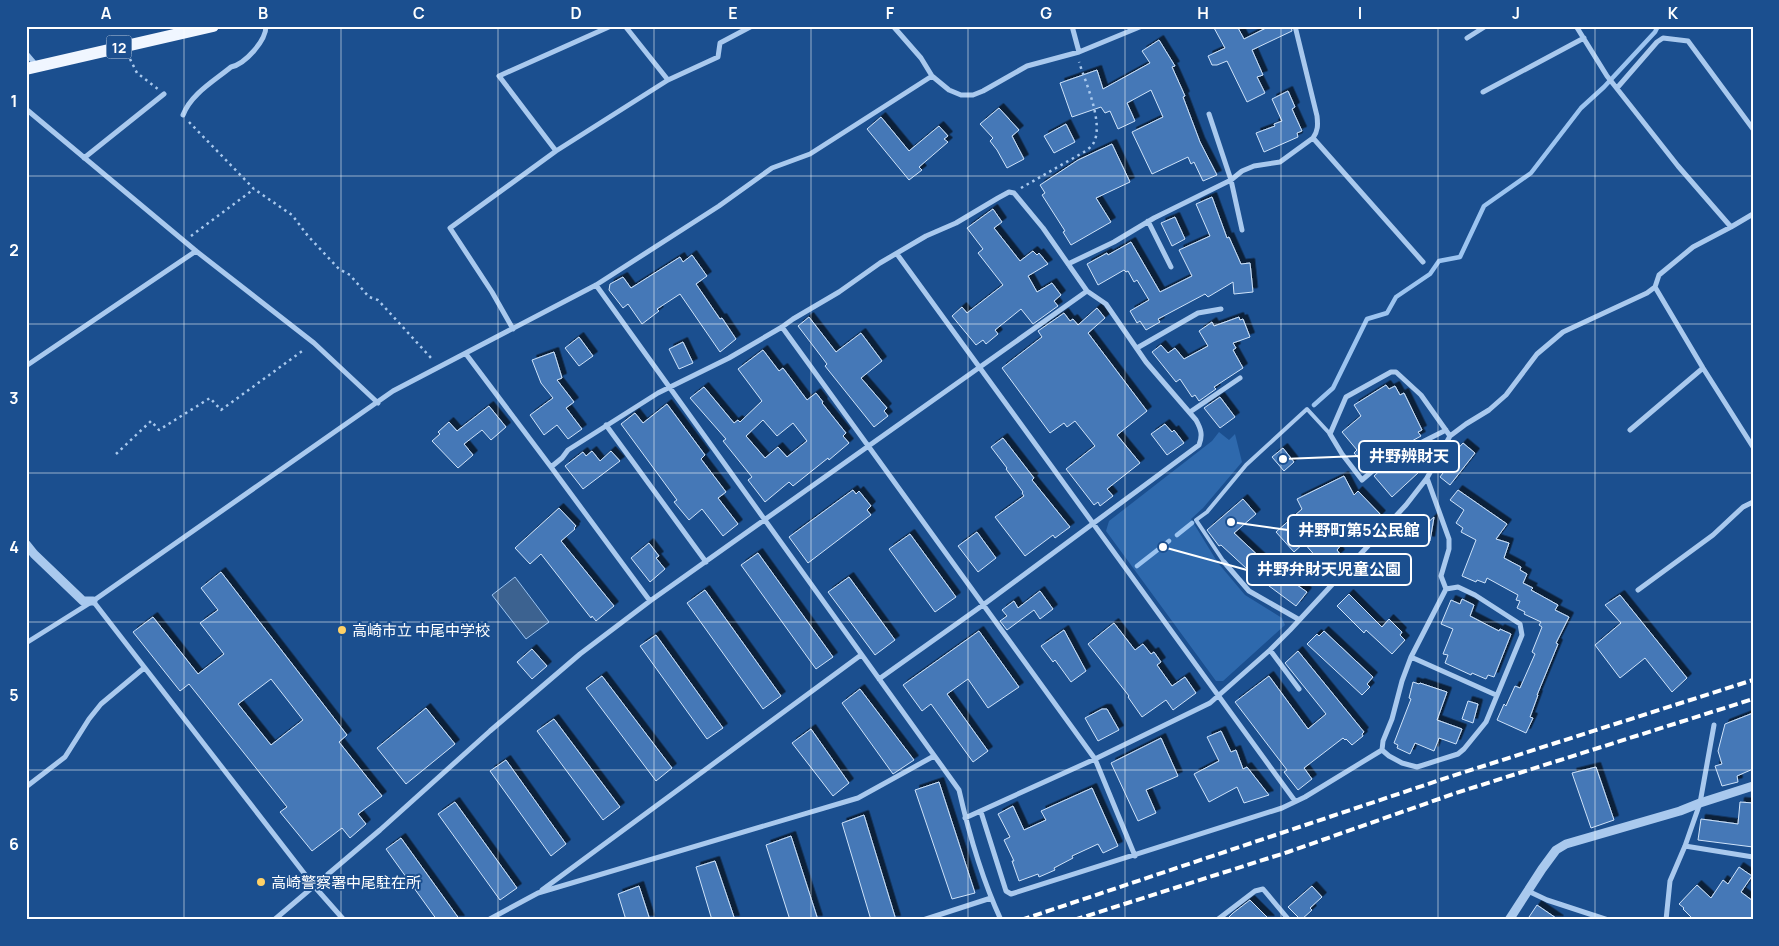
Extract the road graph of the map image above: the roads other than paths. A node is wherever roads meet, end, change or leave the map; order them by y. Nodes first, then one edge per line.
1 (213, 26) edge
2 (266, 26) edge
3 (610, 26) edge
4 (625, 26) edge
5 (752, 26) edge
6 (893, 26) edge
7 (1072, 26) edge
8 (1142, 26) edge
9 (1295, 26) edge
10 (1486, 26) edge
11 (1576, 26) edge
12 (1467, 38) dead end
13 (1584, 38) junction
14 (1078, 52) junction
15 (26, 53) edge
16 (32, 68) edge
17 (932, 76) junction
18 (668, 80) junction
19 (1617, 88) junction
20 (1482, 92) dead end
21 (164, 94) road end
22 (26, 109) edge
23 (1209, 114) dead end
24 (183, 115) road end
25 (1753, 129) edge
26 (1313, 138) junction
27 (556, 151) junction
28 (84, 158) junction
29 (1231, 180) junction
30 (1753, 214) edge
31 (1148, 221) junction
32 (1731, 227) junction
33 (1242, 230) dead end
34 (196, 251) junction
35 (897, 254) junction
36 (1423, 262) dead end
37 (1068, 264) junction
38 (1170, 267) dead end
39 (596, 285) junction
40 (1655, 287) junction
41 (1087, 291) junction
42 (1221, 309) dead end
43 (782, 327) junction
44 (513, 329) junction
45 (1137, 348) junction
46 (466, 354) junction
47 (26, 366) edge
48 (980, 367) junction
49 (1703, 368) junction
50 (1240, 378) dead end
51 (668, 387) junction
52 (378, 403) junction
53 (1190, 412) junction
54 (606, 425) junction
55 (1446, 430) junction
56 (1630, 430) dead end
57 (1331, 435) junction
58 (1450, 436) junction
59 (868, 447) junction
60 (1753, 447) edge
61 (551, 467) junction
62 (1427, 478) junction
63 (1753, 502) edge
64 (765, 520) junction
65 (1093, 523) junction
66 (26, 544) edge
67 (706, 562) junction
68 (1224, 562) joint
69 (1446, 589) junction
70 (1638, 590) dead end
71 (93, 601) junction
72 (650, 601) junction
73 (983, 605) junction
74 (1298, 619) junction
75 (26, 643) edge
76 (1270, 650) junction
77 (861, 655) junction
78 (1411, 657) junction
79 (144, 668) junction
80 (879, 679) junction
81 (1298, 689) dead end
82 (1496, 695) junction
83 (1218, 696) junction
84 (1714, 725) dead end
85 (1382, 750) junction
86 (934, 756) junction
87 (1095, 759) junction
88 (1753, 786) edge
89 (26, 787) edge
90 (1295, 801) junction
91 (1700, 803) junction
92 (981, 812) junction
93 (965, 818) junction
94 (1685, 846) junction
95 (1135, 856) junction
96 (1753, 857) edge
97 (314, 886) junction
98 (1528, 891) junction
99 (538, 893) junction
100 (991, 898) junction
101 (274, 920) edge
102 (344, 920) edge
103 (488, 920) edge
104 (923, 920) edge
105 (1001, 920) edge
106 (1216, 920) edge
107 (1289, 920) edge
108 (1509, 920) edge
109 (1608, 920) edge
110 (1666, 920) edge

1 - 16 main road, 12
2 - 24 street
3 - 27 street
4 - 18 street
5 - 18 street
6 - 17 street
7 - 14 street
8 - 14 street
9 - 26 street
10 - 12 street
11 - 13 street
13 - 19 street
13 - 20 street
14 - 17 street
15 - 16 street
17 - 39 street
18 - 27 street
19 - 25 street
19 - 32 street
21 - 28 street
22 - 28 street
23 - 29 street
26 - 29 street
26 - 36 street
27 - 44 street
28 - 34 street
29 - 31 street
29 - 33 street
30 - 32 street
31 - 37 street
31 - 38 street
32 - 40 street
34 - 47 street
34 - 52 street
35 - 37 street
35 - 43 street
35 - 48 street
37 - 41 street
39 - 44 street
39 - 51 street
40 - 49 street
40 - 58 street
41 - 45 street
41 - 48 street
42 - 45 street
43 - 51 street
43 - 59 street
44 - 46 street
45 - 53 street
46 - 52 street
46 - 61 street
48 - 59 street
48 - 65 street
49 - 56 street
49 - 60 street
50 - 53 street
51 - 54 street
51 - 64 street
52 - 71 street
53 - 65 street
54 - 61 street
54 - 67 street
55 - 57 street
55 - 57 street
55 - 58 street
57 - 68 lane
58 - 62 street
59 - 64 street
59 - 73 street
61 - 72 street
62 - 69 street
62 - 74 street
63 - 70 street
64 - 67 street
64 - 77 street
65 - 73 street
65 - 83 street
66 - 71 street
67 - 72 street
68 - 74 street
69 - 78 street
69 - 82 street
71 - 75 street
71 - 79 street
72 - 97 street
73 - 80 street
73 - 87 street
74 - 76 street
76 - 81 street
76 - 83 street
77 - 80 street
77 - 99 street
78 - 82 street
78 - 85 street
79 - 89 street
79 - 97 street
80 - 86 street
82 - 85 street
83 - 87 street
83 - 90 street
84 - 91 street
85 - 90 street
86 - 93 street
86 - 99 street
87 - 92 street
87 - 95 street
88 - 91 street
90 - 95 street
91 - 94 street
91 - 98 street
92 - 93 street
92 - 95 street
93 - 100 street
94 - 96 street
94 - 110 street
97 - 101 street
97 - 102 street
98 - 108 street
98 - 109 street
99 - 103 street
100 - 104 street
100 - 105 street
106 - 107 street

